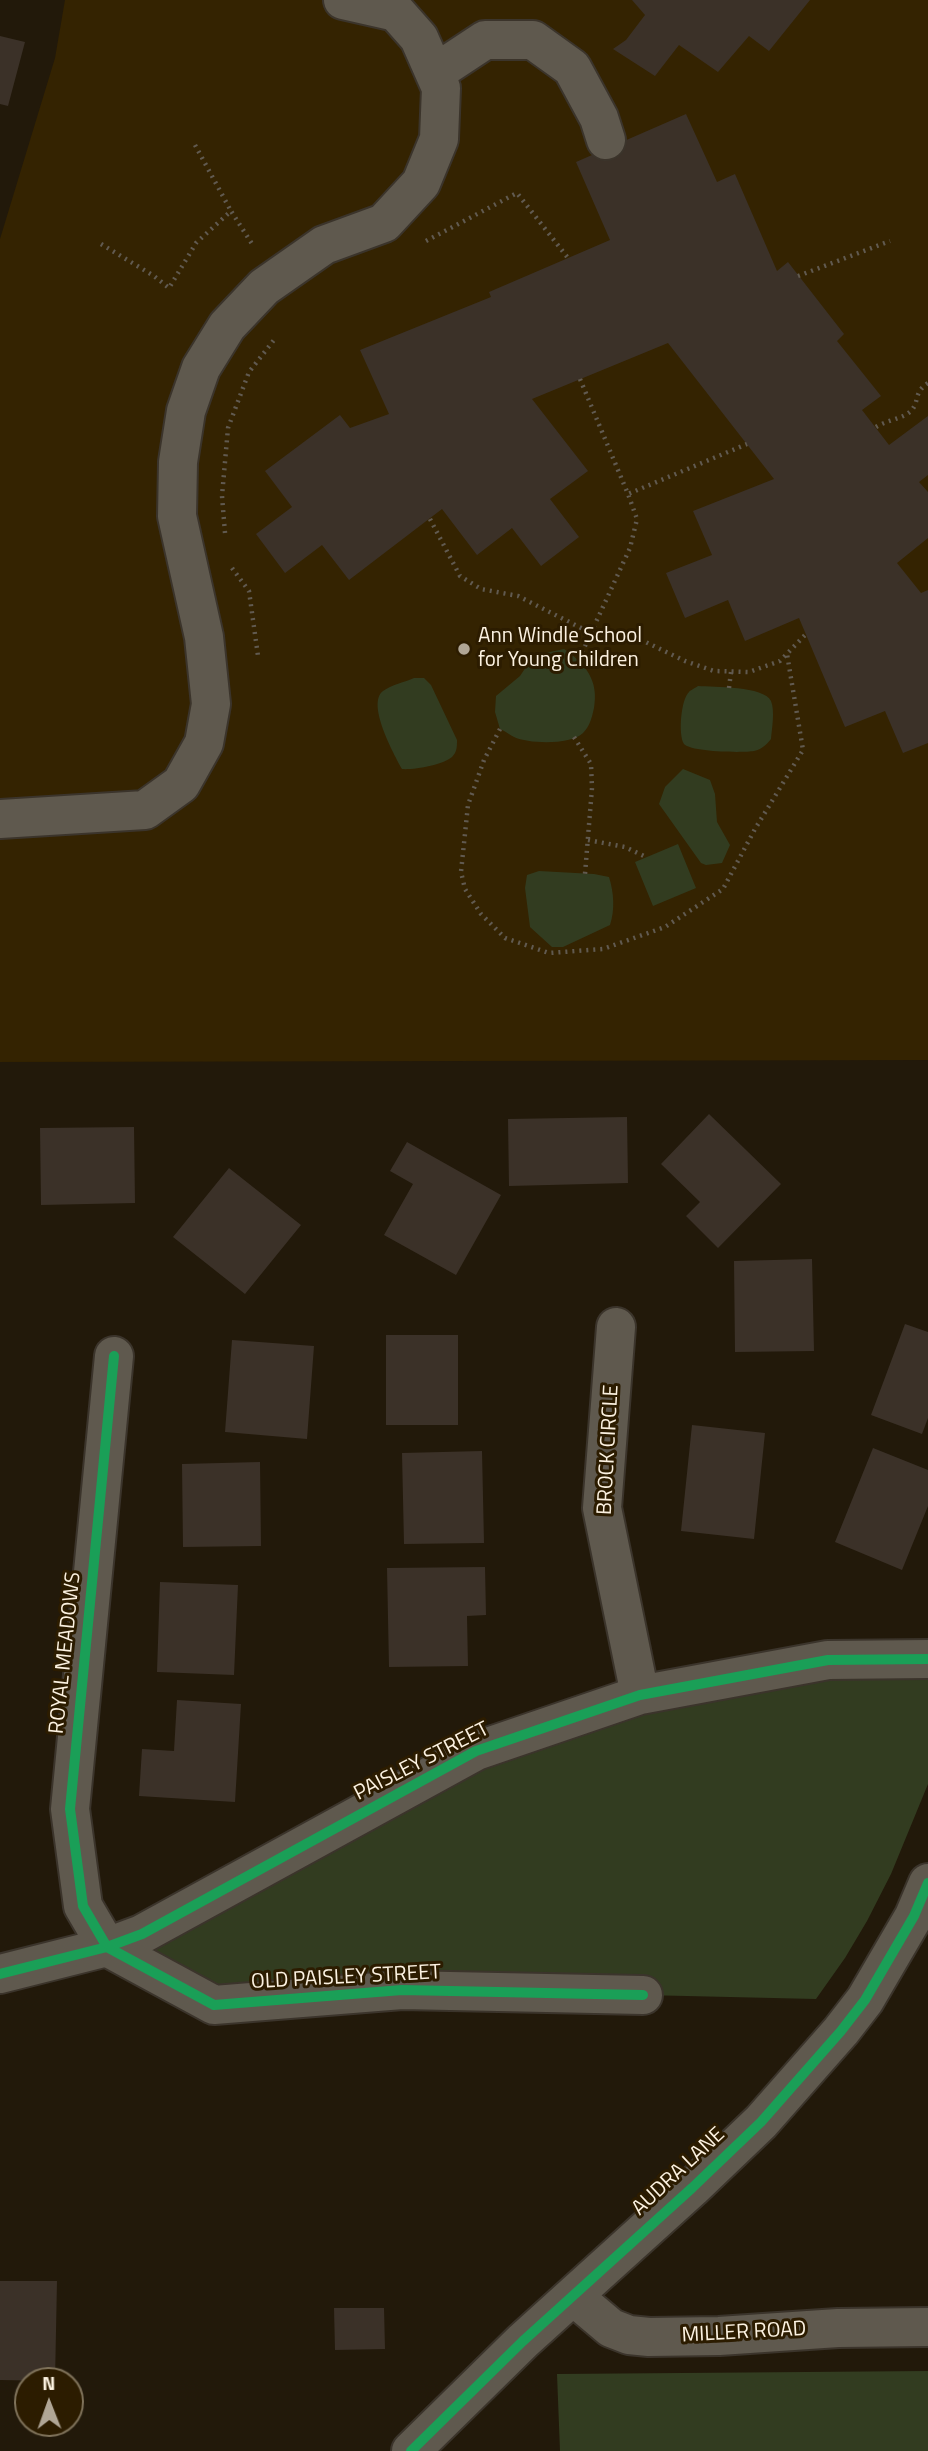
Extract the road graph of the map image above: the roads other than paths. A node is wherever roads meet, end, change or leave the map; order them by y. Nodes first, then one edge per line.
1 (343, 0) edge
2 (435, 73) junction
3 (606, 140) dead end
4 (0, 819) edge
5 (616, 1327) dead end
6 (114, 1356) dead end
7 (928, 1659) edge
8 (640, 1695) junction
9 (928, 1883) edge
10 (107, 1947) junction
11 (0, 1974) edge
12 (643, 1995) dead end
13 (573, 2296) junction
14 (928, 2327) edge
15 (411, 2451) edge

1 - 2 street
2 - 3 street
2 - 4 street
5 - 8 street, BROCK CIRCLE
6 - 10 street, ROYAL MEADOWS
7 - 8 street, PAISLEY STREET
8 - 10 street, PAISLEY STREET
9 - 13 street, AUDRA LANE
10 - 11 street, PAISLEY STREET
10 - 12 street, OLD PAISLEY STREET
13 - 14 street, MILLER ROAD
13 - 15 street, AUDRA LANE

